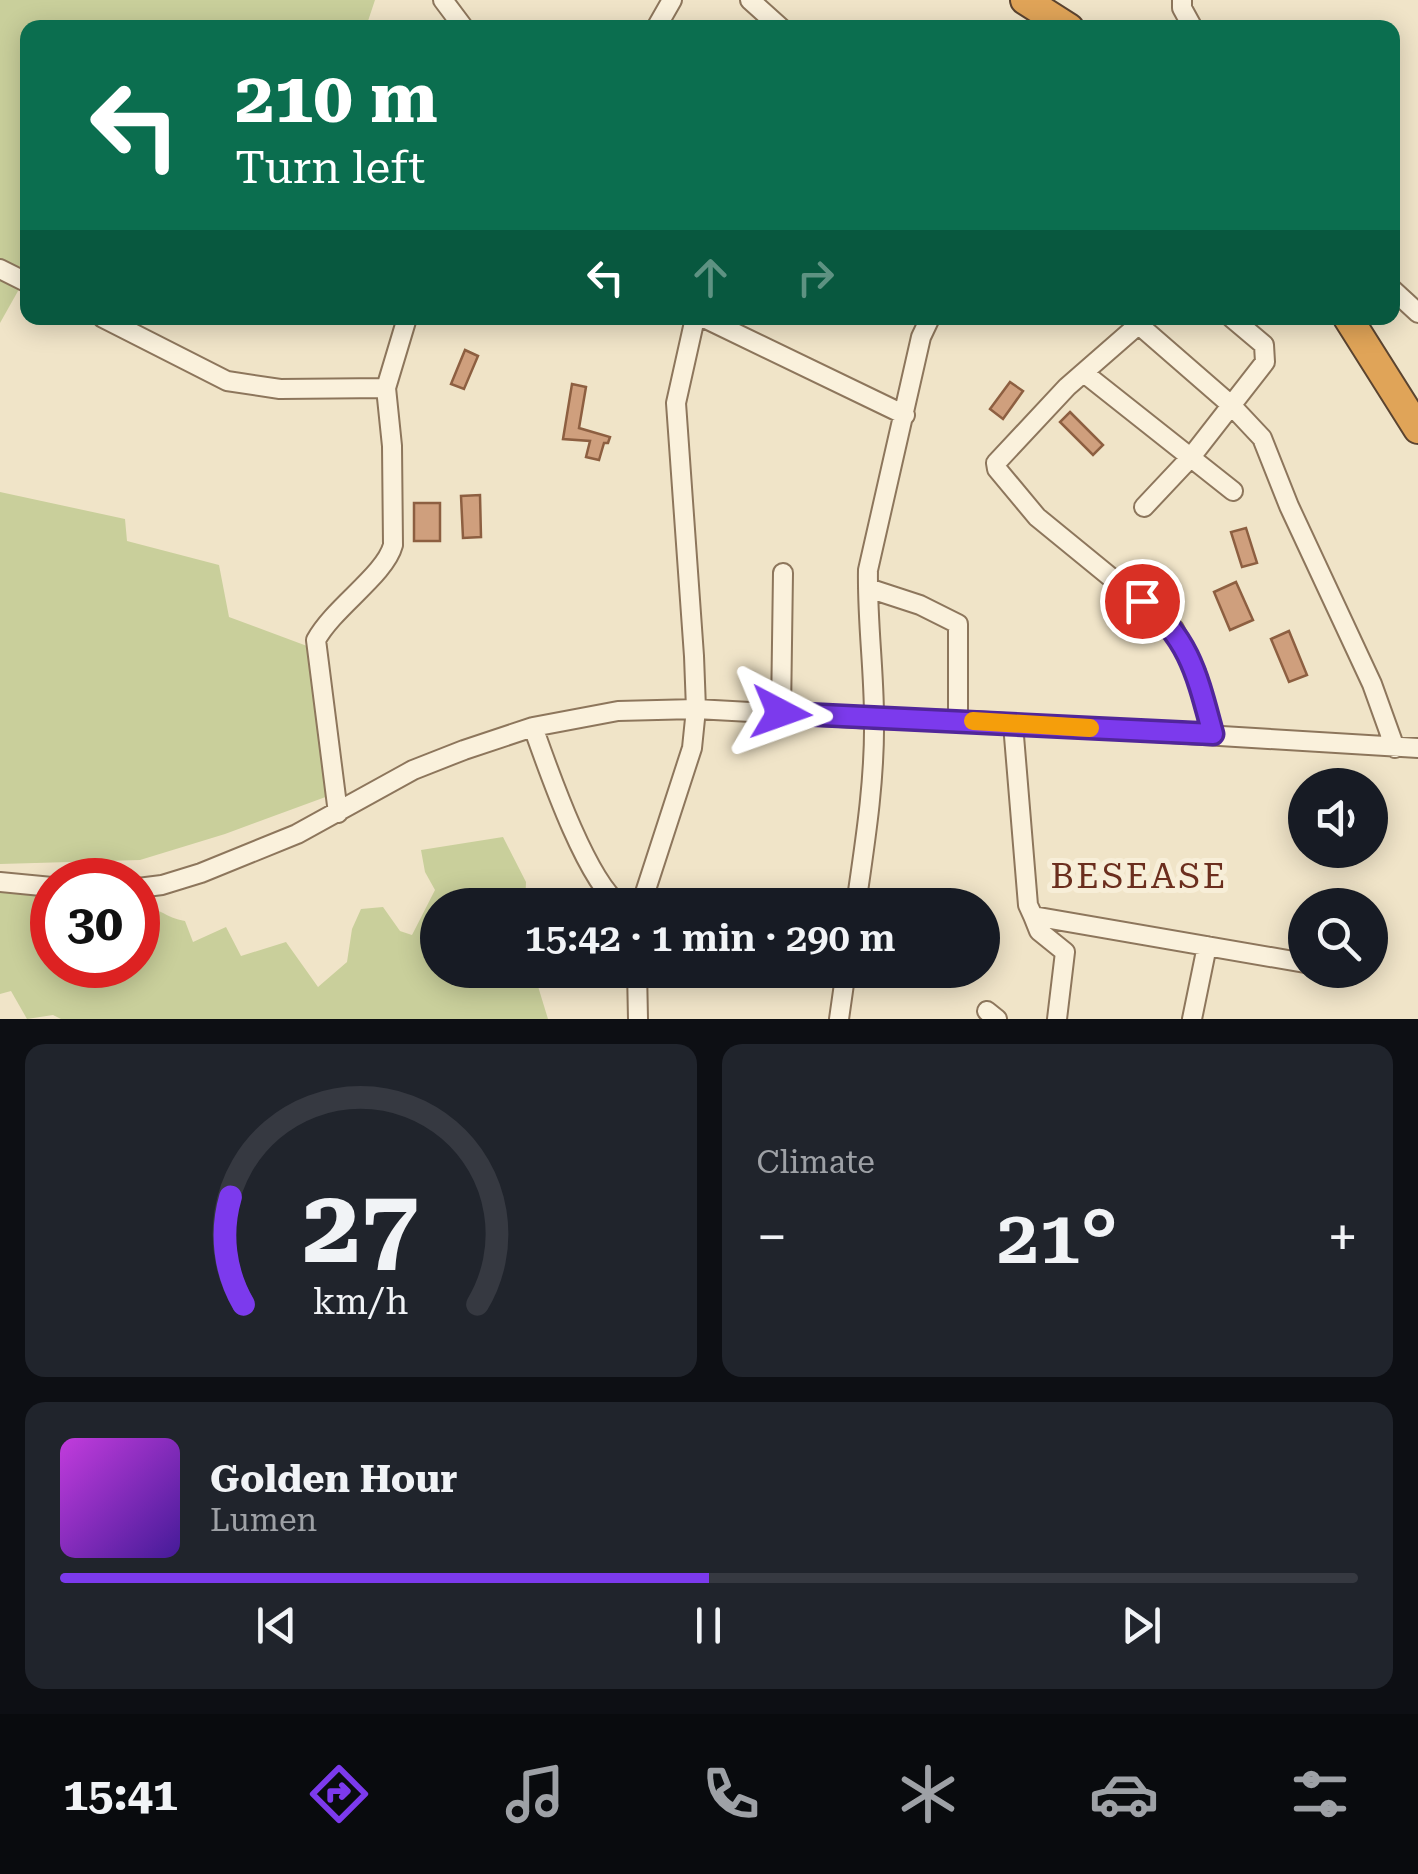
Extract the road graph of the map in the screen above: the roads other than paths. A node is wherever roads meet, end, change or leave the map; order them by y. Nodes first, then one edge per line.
1 (750, 0) edge
2 (1008, 0) edge
3 (1025, 0) edge
4 (772, 20) edge
5 (1034, 20) edge
6 (1056, 20) edge
7 (117, 325) edge
8 (405, 325) edge
9 (693, 325) edge
10 (719, 325) edge
11 (926, 325) edge
12 (1134, 325) edge
13 (1144, 325) edge
14 (1241, 325) edge
15 (1352, 325) edge
16 (1084, 374) junction
17 (386, 388) junction
18 (1231, 405) junction
19 (905, 415) junction
20 (1418, 429) edge
21 (1191, 458) junction
22 (1233, 491) dead end
23 (1144, 507) dead end
24 (783, 573) dead end
25 (868, 588) junction
26 (696, 709) junction
27 (781, 713) junction
28 (874, 719) junction
29 (958, 720) junction
30 (1013, 724) junction
31 (534, 727) junction
32 (1213, 734) junction
33 (1394, 748) junction
34 (1418, 748) edge
35 (338, 813) junction
36 (0, 882) edge
37 (30, 885) edge
38 (160, 885) edge
39 (604, 888) edge
40 (647, 888) edge
41 (859, 888) edge
42 (1033, 916) junction
43 (1207, 946) junction
44 (1288, 959) edge
45 (637, 988) edge
46 (843, 988) edge
47 (638, 1019) edge
48 (839, 1019) edge
49 (1057, 1019) edge
50 (1192, 1019) edge

1 - 4 street
2 - 5 highway
3 - 6 highway
7 - 17 street
8 - 17 street
9 - 26 street
10 - 19 street
11 - 19 street
12 - 16 street
13 - 18 street
14 - 18 street
15 - 20 highway
16 - 21 street
16 - 32 street
17 - 35 street
18 - 21 street
18 - 33 street
19 - 25 street
21 - 22 street
21 - 23 street
24 - 27 street
25 - 28 street
25 - 29 street
26 - 27 street
26 - 31 street
26 - 40 street
27 - 28 street
28 - 29 street
28 - 41 street
29 - 30 street
30 - 32 street
30 - 42 street
31 - 35 street
31 - 39 street
32 - 33 street
33 - 34 street
35 - 38 street
36 - 37 street
42 - 43 street
42 - 49 street
43 - 44 street
43 - 50 street
45 - 47 street
46 - 48 street

